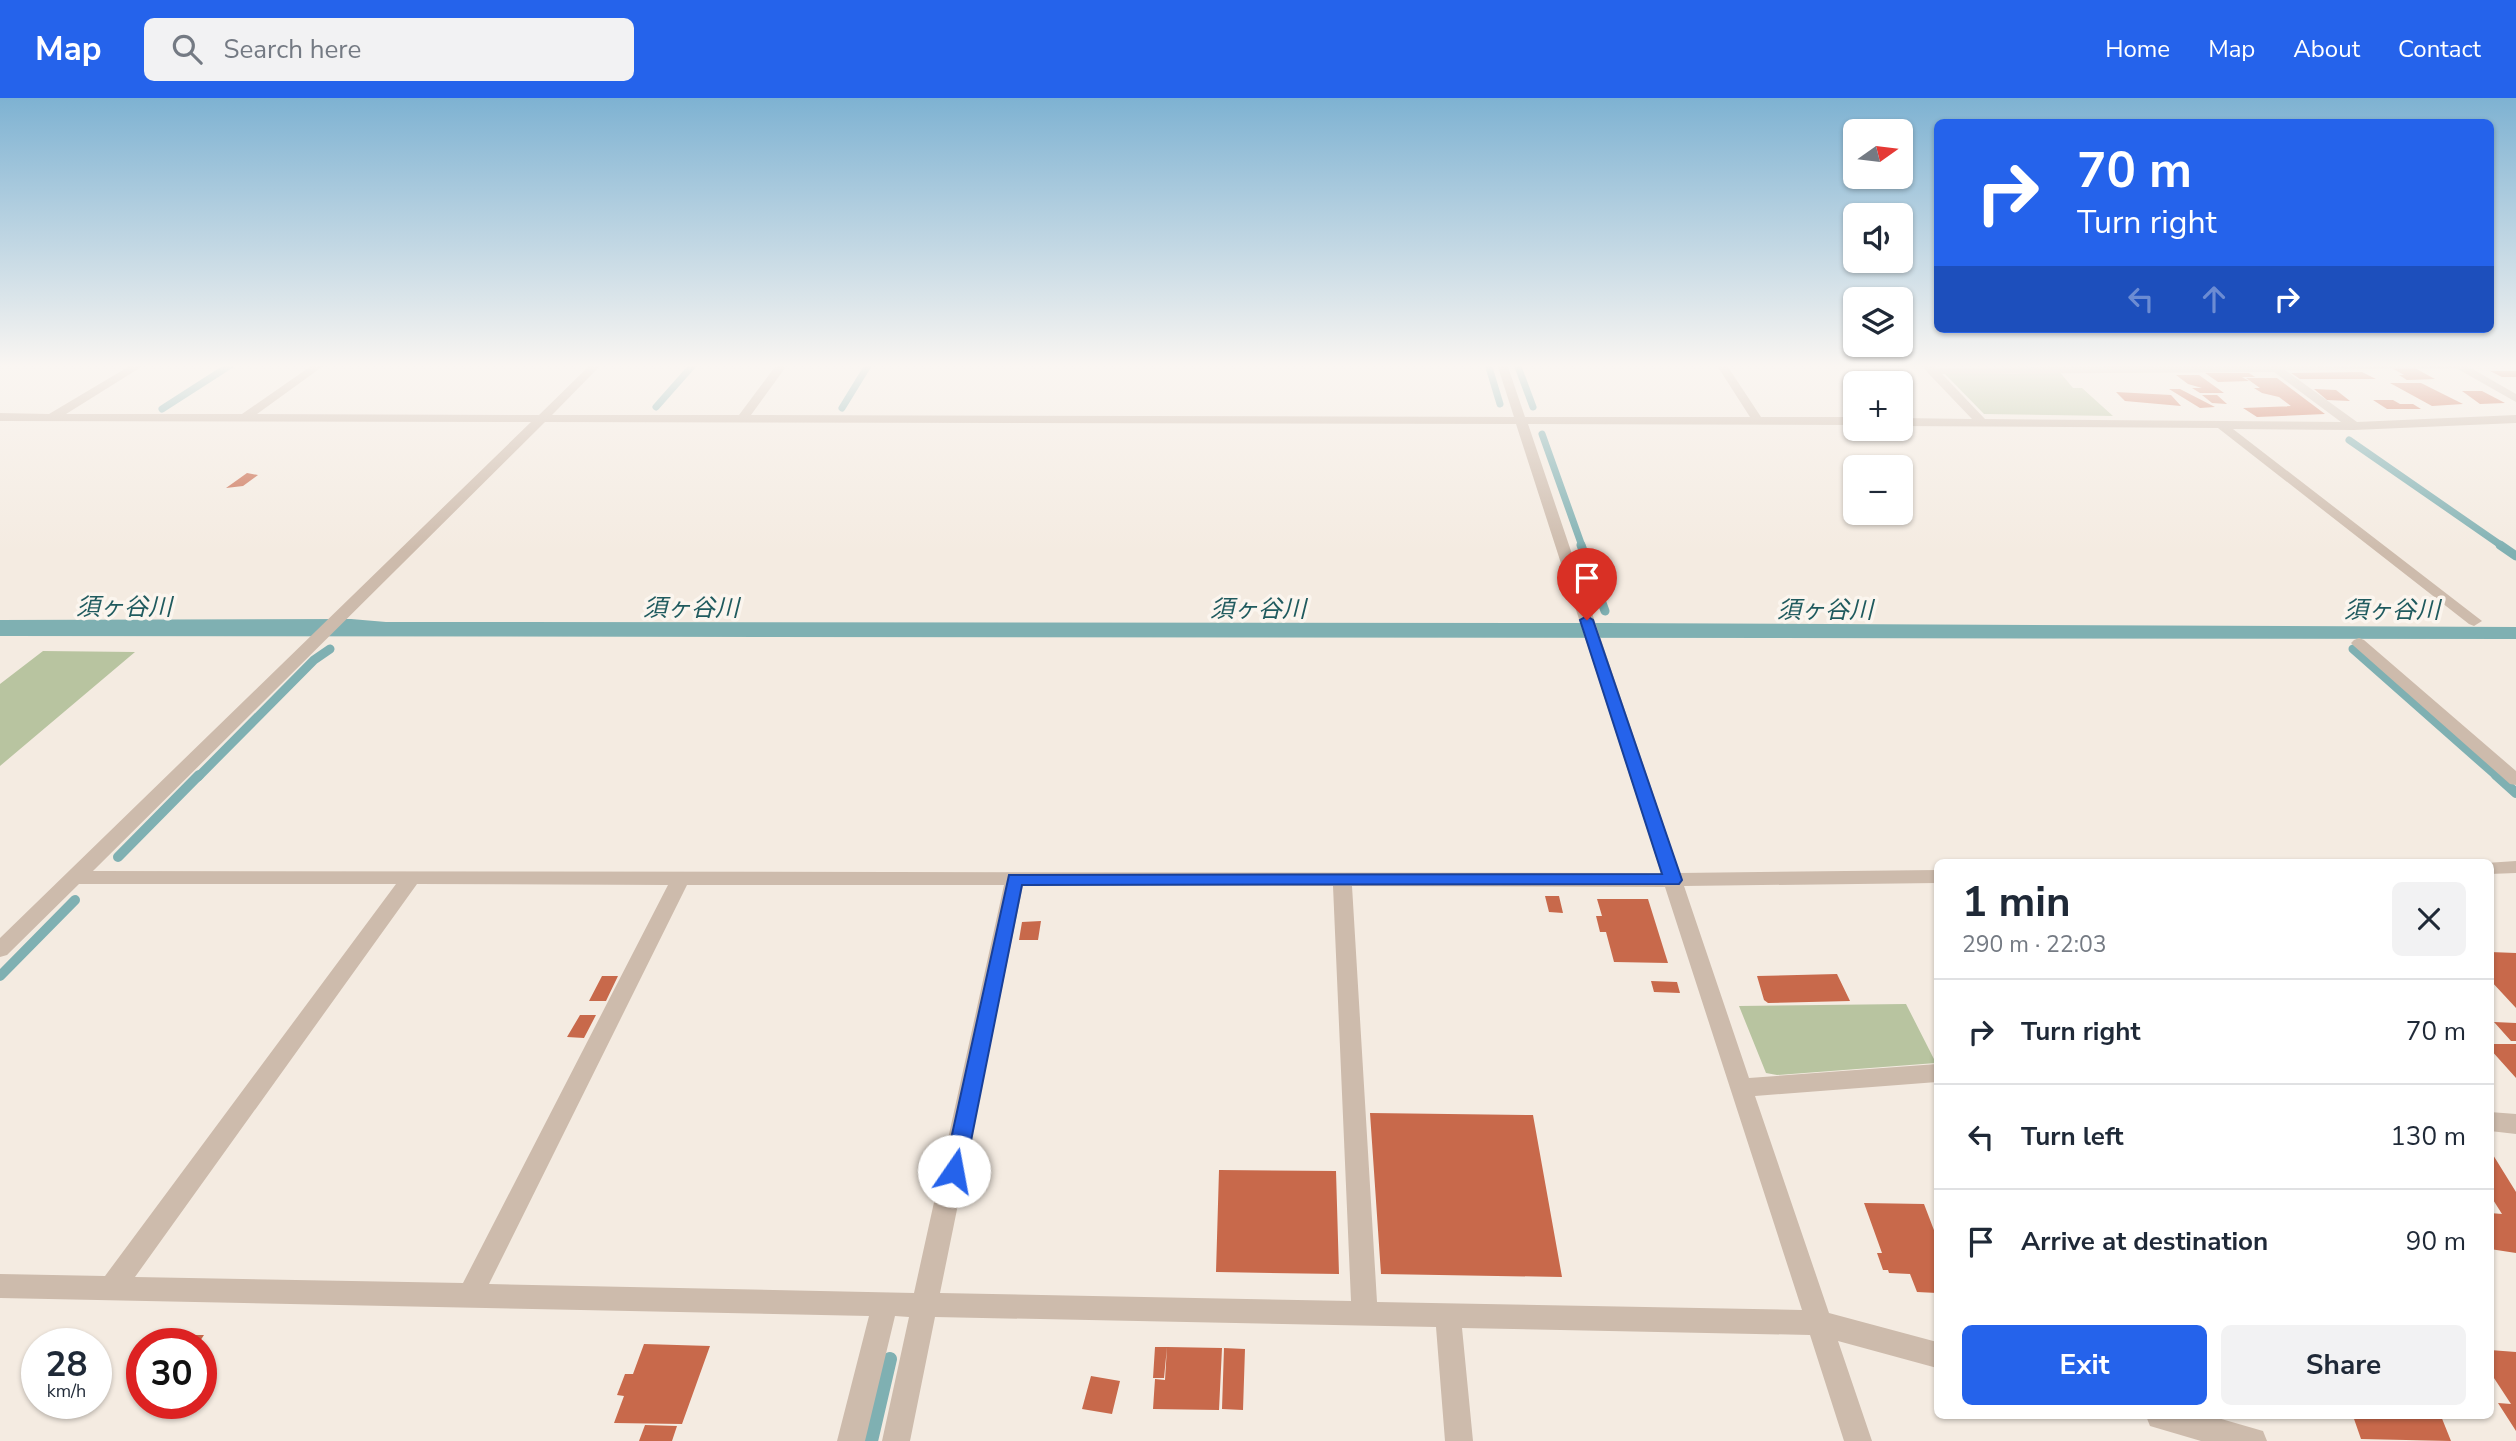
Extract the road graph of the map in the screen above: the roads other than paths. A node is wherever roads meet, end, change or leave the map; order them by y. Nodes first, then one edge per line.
1 (533, 427) edge
2 (1522, 427) edge
3 (2223, 427) edge
4 (2474, 621) dead end
5 (2359, 643) dead end
6 (2516, 780) edge
7 (2494, 867) edge
8 (2516, 867) edge
9 (1934, 876) edge
10 (75, 877) junction
11 (412, 877) junction
12 (681, 878) junction
13 (1015, 879) junction
14 (1342, 880) junction
15 (1673, 880) junction
16 (0, 950) edge
17 (1934, 1073) edge
18 (1741, 1088) junction
19 (2494, 1121) edge
20 (2516, 1124) edge
21 (0, 1286) edge
22 (112, 1288) junction
23 (470, 1296) junction
24 (885, 1304) junction
25 (927, 1304) junction
26 (1365, 1314) junction
27 (1448, 1316) junction
28 (1819, 1323) junction
29 (1934, 1354) edge
30 (2171, 1419) edge
31 (851, 1441) edge
32 (896, 1441) edge
33 (1459, 1441) edge
34 (1858, 1441) edge
35 (2253, 1441) edge

1 - 10 street
2 - 15 street
3 - 4 street
5 - 6 street
7 - 8 street
9 - 15 street
10 - 11 street
10 - 16 street
11 - 12 street
11 - 22 street
12 - 13 street
12 - 23 street
13 - 14 street
13 - 25 street
14 - 15 street
14 - 26 street
15 - 18 street
17 - 18 street
18 - 28 street
19 - 20 street
21 - 22 street
22 - 23 street
23 - 24 street
24 - 25 street
24 - 31 street
25 - 26 street
25 - 32 street
26 - 27 street
27 - 28 street
27 - 33 street
28 - 29 street
28 - 34 street
30 - 35 street

